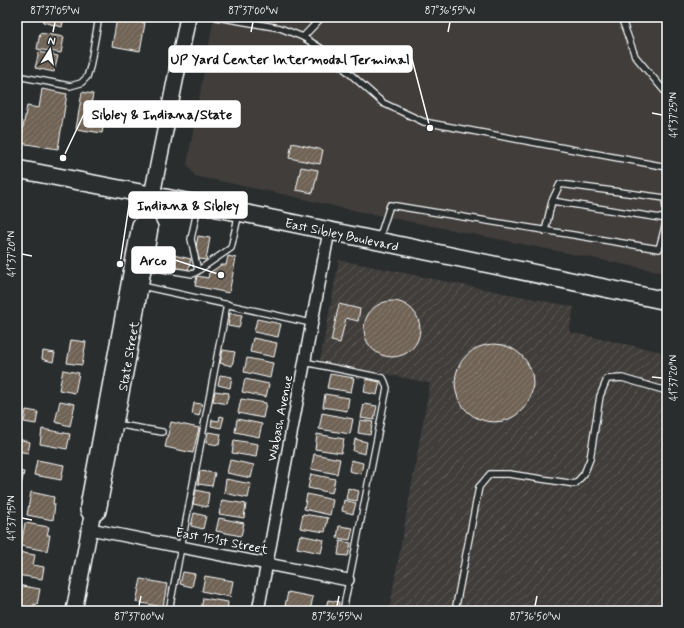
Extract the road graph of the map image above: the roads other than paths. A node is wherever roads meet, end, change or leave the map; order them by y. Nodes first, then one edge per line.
1 (99, 17) edge
2 (188, 17) edge
3 (217, 17) edge
4 (322, 17) edge
5 (621, 17) edge
6 (303, 37) junction
7 (17, 76) edge
8 (667, 94) edge
9 (667, 167) edge
10 (17, 169) edge
11 (152, 195) junction
12 (552, 201) junction
13 (198, 204) junction
14 (239, 212) junction
15 (667, 219) edge
16 (143, 223) junction
17 (329, 231) junction
18 (546, 231) junction
19 (379, 241) junction
20 (144, 266) junction
21 (198, 270) junction
22 (140, 285) junction
23 (667, 301) edge
24 (227, 304) junction
25 (311, 323) junction
26 (304, 362) junction
27 (667, 391) edge
28 (115, 424) junction
29 (162, 432) dead end
30 (91, 522) junction
31 (181, 547) junction
32 (267, 564) junction
33 (348, 580) junction
34 (74, 611) edge
35 (169, 611) edge
36 (258, 611) edge
37 (342, 611) edge
38 (455, 611) edge

1 - 7 lane
2 - 11 main road, State Street
3 - 6 lane
4 - 6 lane
5 - 8 lane
6 - 9 lane
10 - 11 main road, East Sibley Boulevard
11 - 13 main road, East Sibley Boulevard
11 - 16 main road, State Street
12 - 15 lane
12 - 15 lane
12 - 18 lane
13 - 14 main road, East Sibley Boulevard
13 - 21 lane
14 - 17 main road, East Sibley Boulevard
14 - 21 lane
15 - 18 lane
16 - 20 main road, State Street
16 - 30 main road, State Street
17 - 19 main road, East Sibley Boulevard
17 - 25 street, Wabash Avenue
18 - 19 lane
19 - 23 main road, East Sibley Boulevard
20 - 21 lane
20 - 22 main road, State Street
22 - 24 lane
22 - 28 main road, State Street
24 - 25 lane
24 - 31 lane
25 - 26 street, Wabash Avenue
26 - 32 street, Wabash Avenue
26 - 33 lane
27 - 38 lane
28 - 29 lane
28 - 30 main road, State Street
30 - 31 street, East 151st Street
30 - 34 main road, State Street
31 - 32 street, East 151st Street
31 - 35 lane
32 - 33 street, East 151st Street
32 - 36 street, Wabash Avenue
33 - 37 lane

